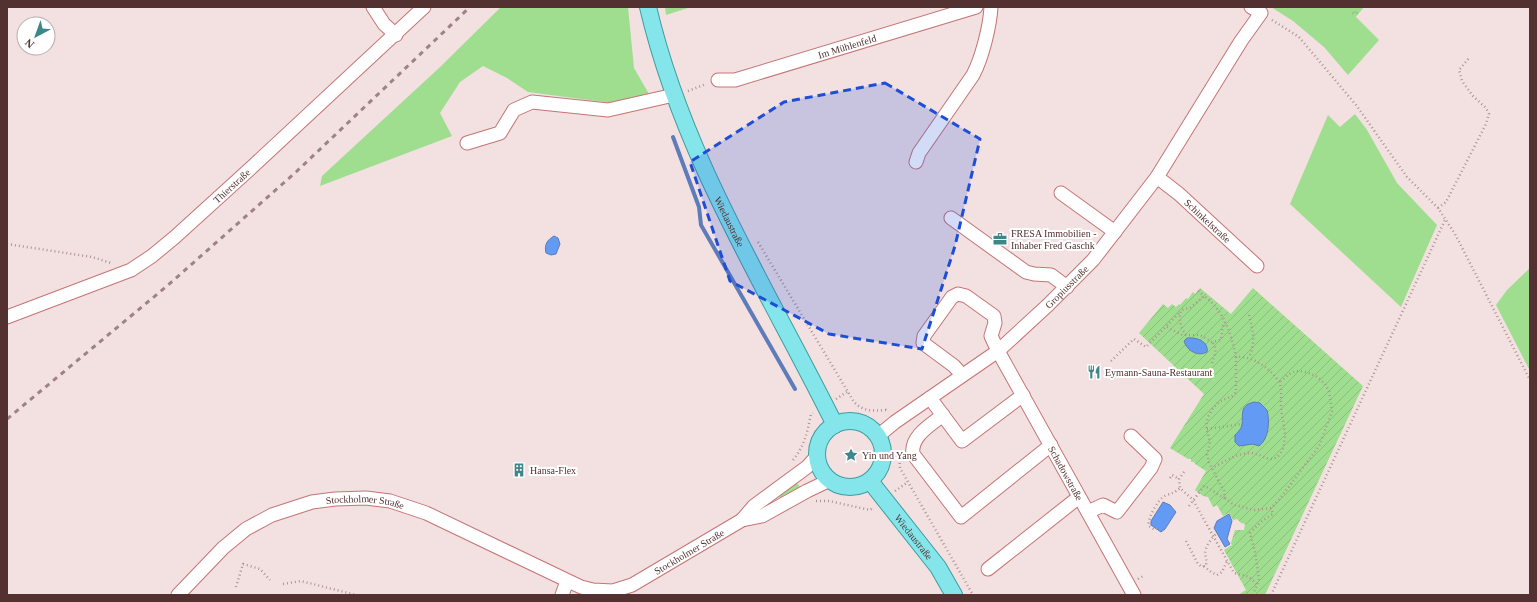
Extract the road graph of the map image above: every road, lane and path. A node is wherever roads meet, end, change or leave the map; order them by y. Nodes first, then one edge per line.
1 (373, 7) edge
2 (424, 7) edge
3 (648, 7) edge
4 (976, 7) edge
5 (991, 7) edge
6 (1256, 10) edge
7 (396, 35) junction
8 (1470, 57) dead end
9 (718, 80) joint
10 (680, 94) junction
11 (467, 143) dead end
12 (916, 162) dead end
13 (1158, 177) junction
14 (1061, 193) dead end
15 (1438, 208) junction
16 (951, 218) dead end
17 (1445, 220) junction
18 (1115, 232) junction
19 (755, 238) dead end
20 (7, 244) edge
21 (1257, 266) dead end
22 (130, 270) junction
23 (1066, 287) junction
24 (1198, 291) dead end
25 (1204, 296) junction
26 (1181, 310) junction
27 (1249, 315) dead end
28 (7, 317) edge
29 (1225, 321) junction
30 (1167, 326) junction
31 (1186, 335) junction
32 (1189, 338) dead end
33 (1212, 342) junction
34 (998, 351) junction
35 (1236, 357) junction
36 (1250, 358) junction
37 (1111, 361) dead end
38 (1212, 363) dead end
39 (962, 375) junction
40 (1530, 380) edge
41 (1279, 383) junction
42 (1023, 395) junction
43 (930, 398) junction
44 (943, 415) junction
45 (895, 422) junction
46 (1242, 424) dead end
47 (834, 425) junction
48 (1207, 429) junction
49 (878, 436) junction
50 (1131, 436) dead end
51 (1051, 445) junction
52 (817, 456) junction
53 (1212, 468) junction
54 (1184, 472) dead end
55 (1170, 478) dead end
56 (1179, 479) junction
57 (830, 480) junction
58 (870, 481) junction
59 (908, 482) dead end
60 (1180, 488) junction
61 (1079, 497) junction
62 (1225, 498) junction
63 (1193, 500) junction
64 (1189, 506) dead end
65 (1271, 508) junction
66 (1088, 512) junction
67 (742, 520) junction
68 (1156, 528) dead end
69 (1217, 533) dead end
70 (1214, 536) junction
71 (1186, 541) dead end
72 (1227, 560) junction
73 (1204, 566) junction
74 (988, 569) dead end
75 (270, 580) dead end
76 (567, 581) junction
77 (283, 584) dead end
78 (1257, 585) junction
79 (236, 587) dead end
80 (178, 595) edge
81 (356, 595) edge
82 (562, 595) edge
83 (954, 595) edge
84 (973, 595) edge
85 (1134, 595) edge
86 (1253, 595) edge
87 (1271, 595) edge

1 - 7 street
2 - 7 street, Thierstraße
3 - 10 main road, Wiedaustraße
4 - 9 street, Im Mühlenfeld
5 - 12 street
6 - 13 street, Gropiusstraße
6 - 15 path
7 - 22 street, Thierstraße
8 - 15 path
9 - 10 path
10 - 11 street
10 - 47 main road, Wiedaustraße
13 - 18 street, Gropiusstraße
13 - 21 street, Schinkelstraße
14 - 18 street
15 - 17 path
16 - 23 street
17 - 40 path
17 - 87 path
18 - 23 street, Gropiusstraße
19 - 45 path
20 - 22 path
22 - 28 street, Thierstraße
23 - 34 street, Gropiusstraße
24 - 25 path
25 - 26 path
25 - 29 path
26 - 30 path
26 - 31 path
27 - 36 path
29 - 33 path
29 - 35 path
30 - 31 path
30 - 37 path
31 - 32 path
31 - 33 path
33 - 38 path
34 - 39 street, Gropiusstraße
34 - 39 street, Schadowstraße
34 - 42 street, Schadowstraße
35 - 36 path
35 - 48 path
36 - 41 path
39 - 43 street, Gropiusstraße
41 - 53 path
41 - 65 path
42 - 44 street
42 - 51 street, Schadowstraße
43 - 44 street
43 - 45 street, Gropiusstraße
44 - 51 street
45 - 49 street, Gropiusstraße
46 - 48 path
47 - 49 main road
47 - 52 main road
48 - 53 path
49 - 58 main road
50 - 66 street
51 - 61 street, Schadowstraße
52 - 57 main road
52 - 67 street, Stockholmer Straße
53 - 62 path
54 - 56 path
55 - 56 path
56 - 60 path
57 - 58 main road
57 - 67 street, Stockholmer Straße
58 - 83 main road, Wiedaustraße
59 - 84 path
60 - 63 path
60 - 68 path
61 - 66 street, Schadowstraße
61 - 74 street
62 - 63 path
62 - 65 path
63 - 64 path
63 - 70 path
65 - 78 path
66 - 85 street, Schadowstraße
67 - 76 street, Stockholmer Straße
69 - 70 path
70 - 72 path
70 - 73 path
71 - 73 path
72 - 73 path
72 - 78 path
75 - 79 path
76 - 80 street, Stockholmer Straße
76 - 82 street
77 - 81 path
78 - 86 path

